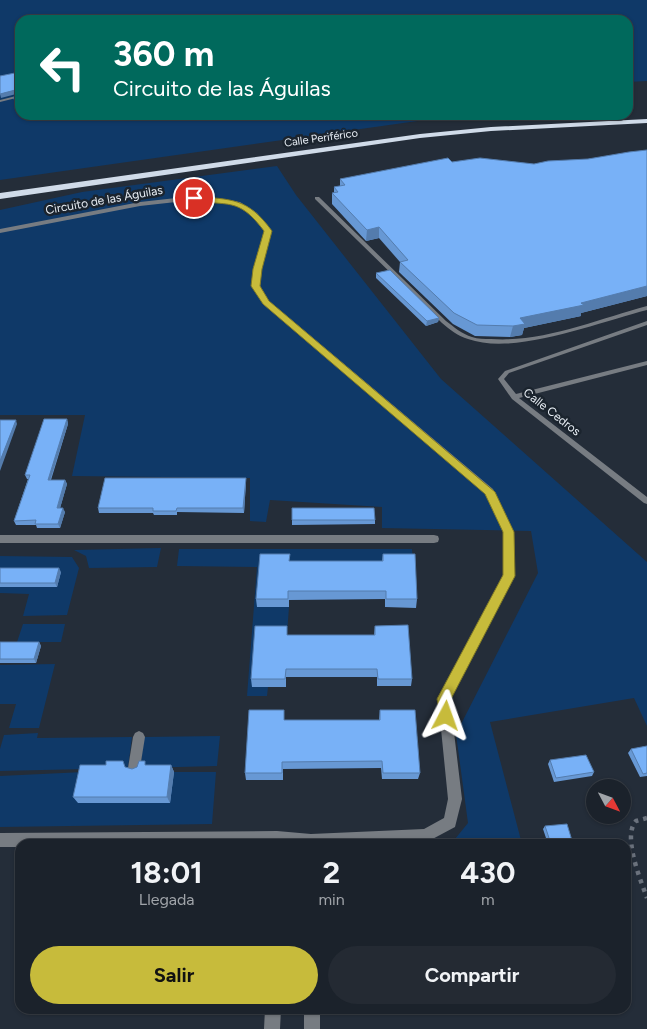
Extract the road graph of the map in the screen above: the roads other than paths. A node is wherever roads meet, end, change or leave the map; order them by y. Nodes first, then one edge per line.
1 (15, 97) edge
2 (0, 101) edge
3 (647, 112) edge
4 (633, 113) edge
5 (536, 120) edge
6 (647, 121) edge
7 (0, 190) edge
8 (0, 196) edge
9 (317, 198) dead end
10 (0, 231) edge
11 (647, 308) edge
12 (647, 323) edge
13 (647, 363) edge
14 (514, 397) junction
15 (647, 501) edge
16 (0, 539) edge
17 (434, 539) dead end
18 (139, 737) dead end
19 (134, 768) edge
20 (376, 839) edge
21 (0, 840) edge
22 (15, 840) edge
23 (273, 1014) edge
24 (312, 1014) edge
25 (272, 1029) edge
26 (312, 1029) edge

1 - 2 lane
3 - 4 highway
5 - 7 highway, Calle Periférico
6 - 8 highway, Calle Periférico
9 - 11 lane
10 - 20 street, Circuito de las Águilas
12 - 14 lane, Calle Cedros
13 - 14 lane
14 - 15 lane, Calle Cedros
16 - 17 street
18 - 19 street
21 - 22 street
23 - 25 street
24 - 26 street

